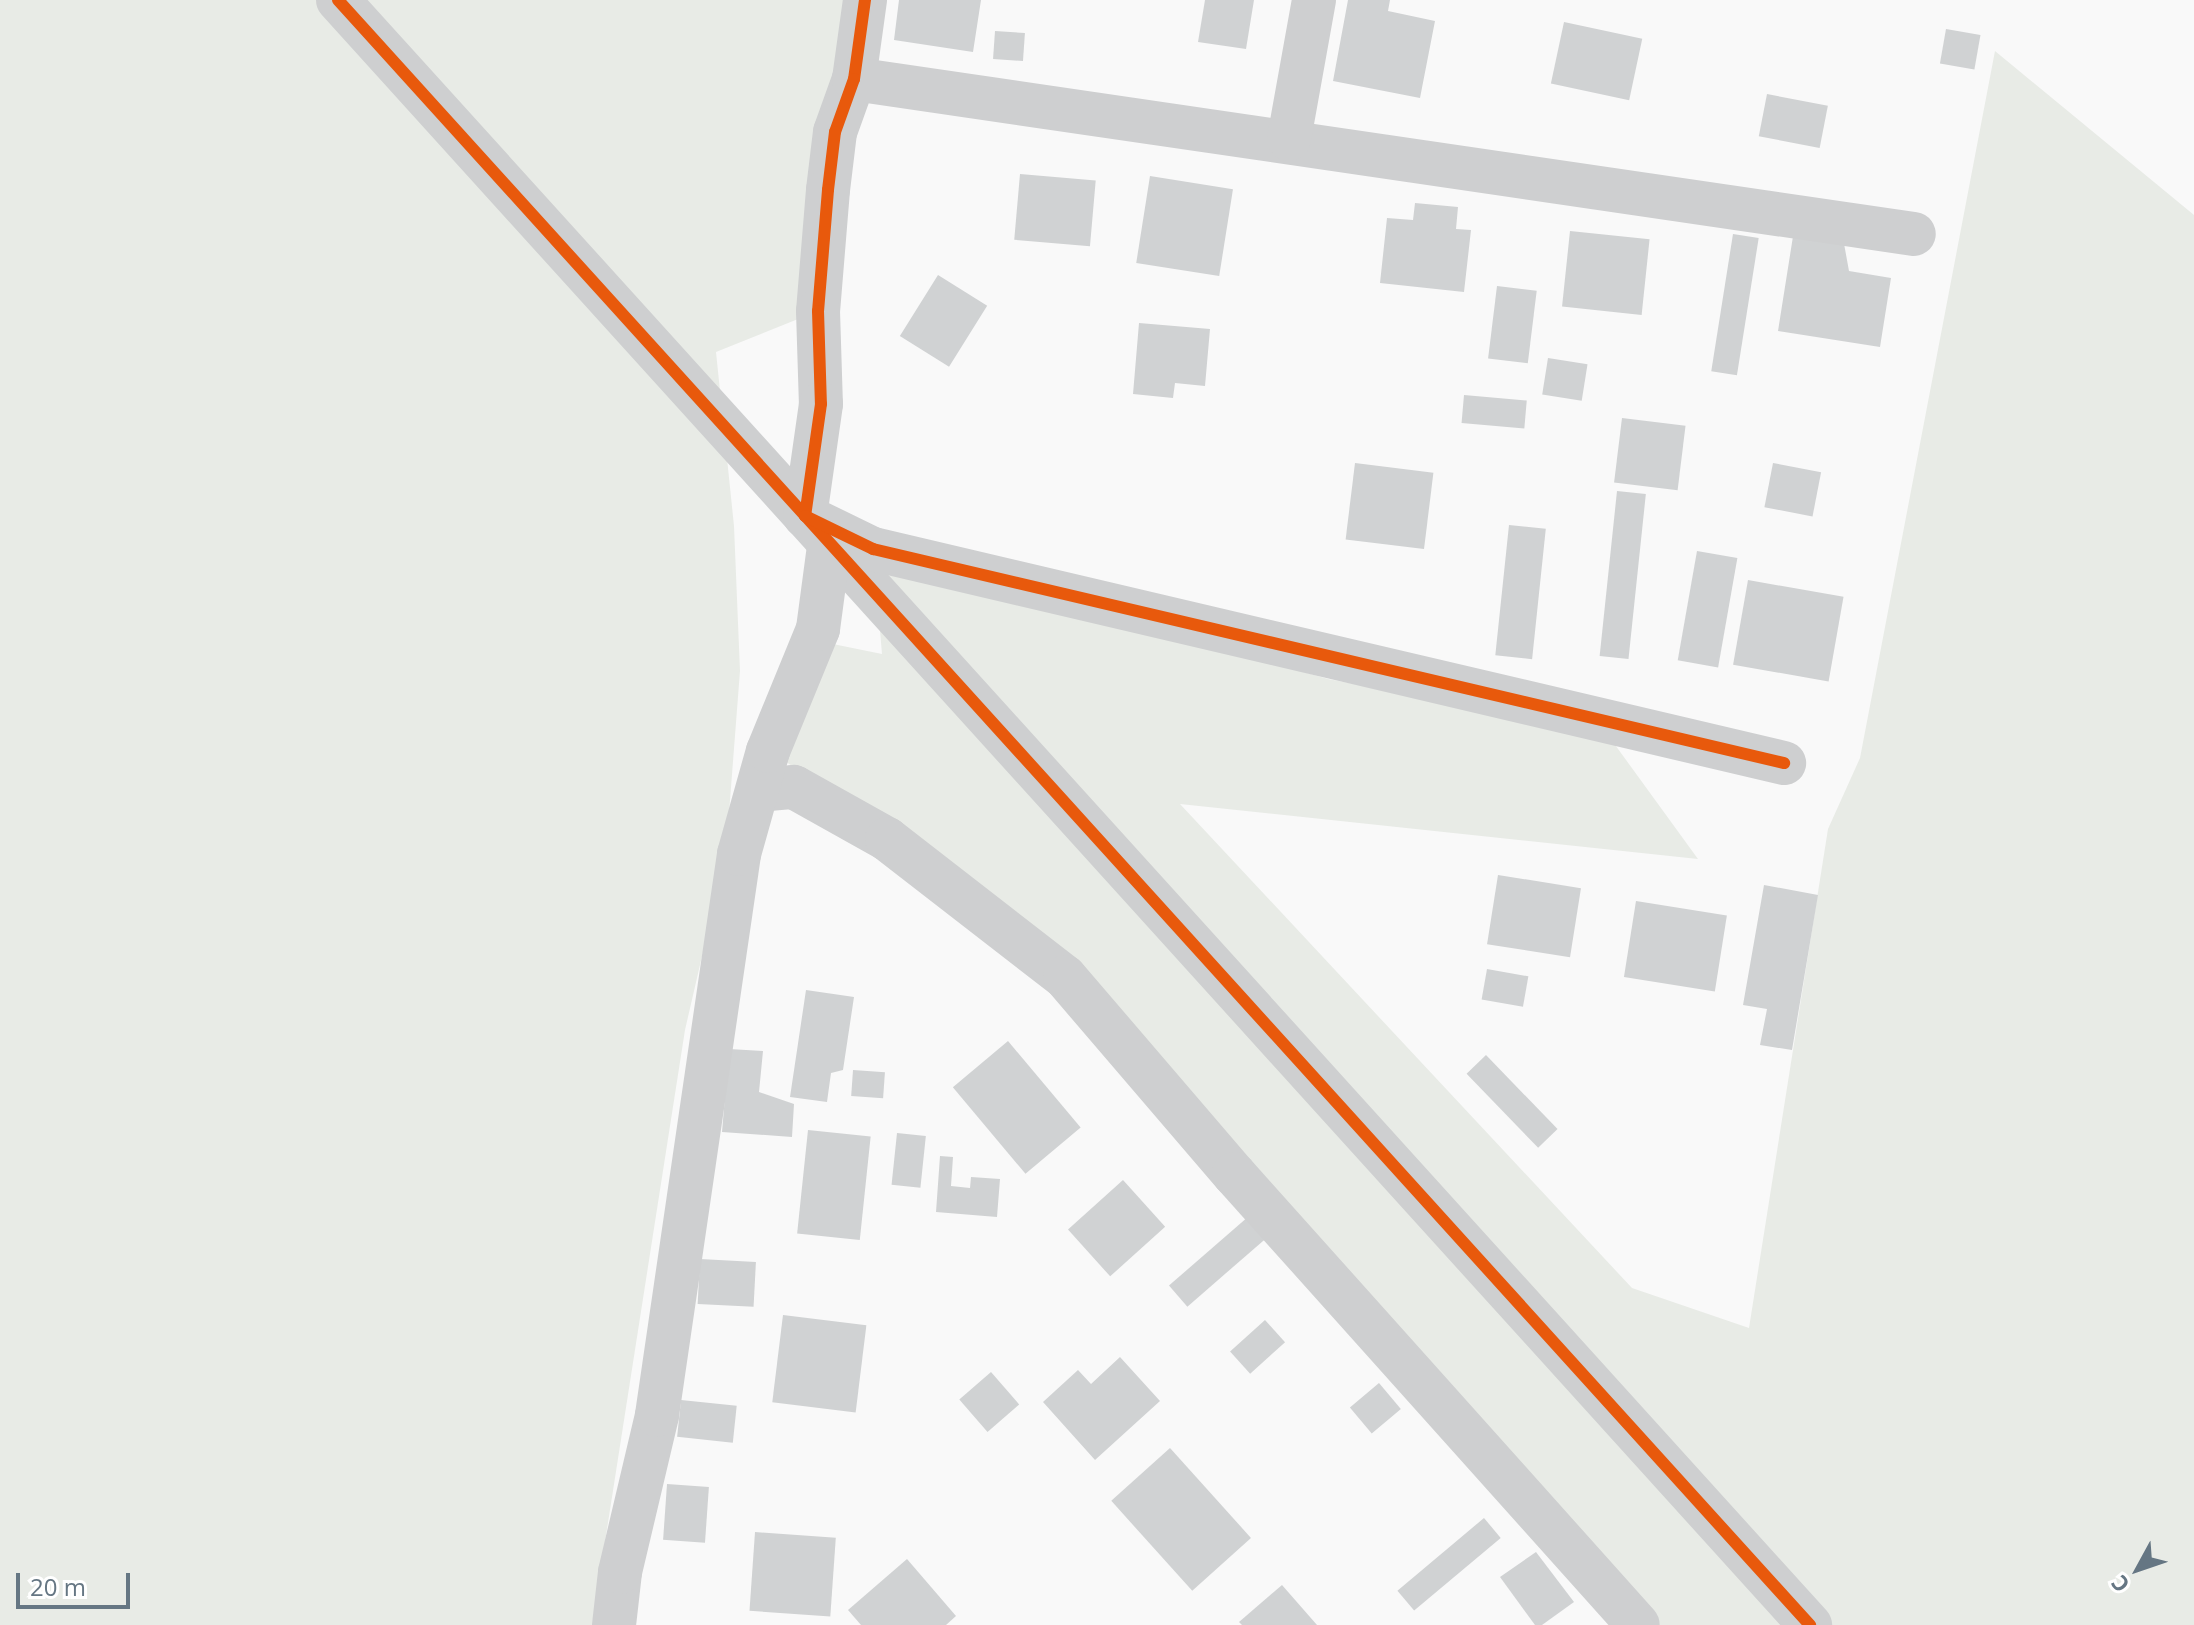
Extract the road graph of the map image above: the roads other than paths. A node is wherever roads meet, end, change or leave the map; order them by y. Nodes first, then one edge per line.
1 (338, 0) edge
2 (865, 0) edge
3 (1314, 0) edge
4 (854, 79) junction
5 (1289, 139) junction
6 (1914, 234) dead end
7 (817, 532) junction
8 (1784, 763) dead end
9 (758, 790) junction
10 (614, 1625) edge
11 (1638, 1625) edge
12 (1810, 1625) edge

1 - 7 street
2 - 4 street
3 - 5 street
4 - 5 street
4 - 7 street
5 - 6 street
7 - 8 street
7 - 9 street
7 - 12 street
9 - 10 street
9 - 11 street

